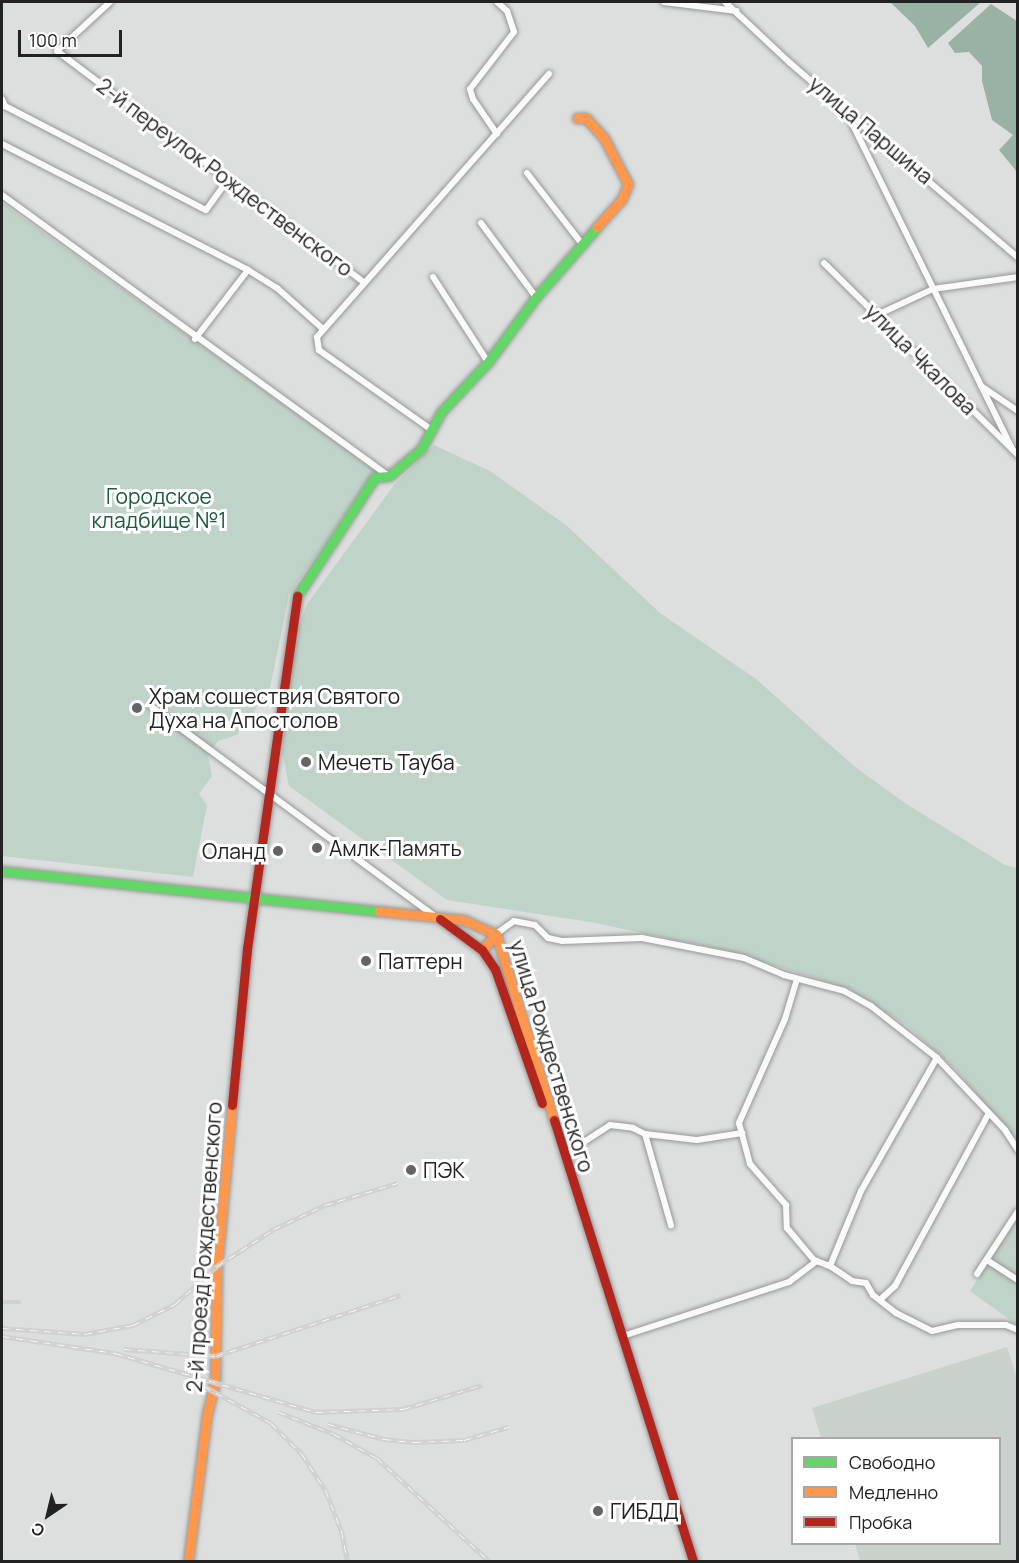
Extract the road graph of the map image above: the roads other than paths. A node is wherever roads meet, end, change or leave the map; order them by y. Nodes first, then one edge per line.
1 (110, 2) edge
2 (497, 2) edge
3 (664, 2) edge
4 (725, 2) edge
5 (740, 2) edge
6 (735, 10) junction
7 (549, 74) dead end
8 (2, 99) edge
9 (842, 104) junction
10 (577, 118) dead end
11 (497, 135) junction
12 (2, 144) edge
13 (527, 173) dead end
14 (228, 180) junction
15 (2, 195) edge
16 (481, 223) dead end
17 (582, 244) junction
18 (1017, 258) edge
19 (824, 263) dead end
20 (248, 270) junction
21 (1017, 277) edge
22 (433, 278) dead end
23 (364, 282) junction
24 (933, 289) junction
25 (536, 297) junction
26 (877, 315) junction
27 (323, 329) junction
28 (195, 339) junction
29 (488, 362) junction
30 (981, 385) junction
31 (1017, 411) edge
32 (429, 428) junction
33 (1015, 453) edge
34 (389, 476) junction
35 (152, 707) dead end
36 (269, 791) junction
37 (2, 871) edge
38 (254, 898) junction
39 (439, 919) junction
40 (496, 934) junction
41 (503, 948) junction
42 (485, 954) junction
43 (797, 979) junction
44 (937, 1059) junction
45 (988, 1115) junction
46 (742, 1133) junction
47 (645, 1134) junction
48 (1017, 1150) edge
49 (564, 1155) junction
50 (573, 1186) junction
51 (1017, 1211) edge
52 (671, 1225) dead end
53 (987, 1260) junction
54 (817, 1261) junction
55 (831, 1266) junction
56 (977, 1274) dead end
57 (1017, 1280) edge
58 (881, 1299) junction
59 (1017, 1330) edge
60 (623, 1336) junction
61 (188, 1562) edge
62 (693, 1562) edge

1 - 14 street, 2-й переулок Рождественского
2 - 11 street
3 - 6 street
4 - 6 street, улица Паршина
5 - 6 street
6 - 9 street, улица Паршина
7 - 11 street
8 - 14 street
9 - 18 street, улица Паршина
9 - 24 street
10 - 17 street
11 - 23 street
12 - 20 street
13 - 17 street
14 - 23 street, 2-й переулок Рождественского
15 - 28 street
16 - 25 street
17 - 25 street
19 - 26 street, улица Чкалова
20 - 27 street
20 - 28 street
21 - 24 street
22 - 29 street
23 - 27 street
24 - 26 street
24 - 30 street
25 - 29 street
26 - 33 street, улица Чкалова
27 - 32 street
28 - 34 street
29 - 32 street
30 - 31 street
30 - 33 street
32 - 34 street
34 - 36 street, 2-й проезд Рождественского
35 - 36 street
36 - 38 street, 2-й проезд Рождественского
36 - 39 street
37 - 38 street, улица Рождественского
38 - 39 street, улица Рождественского
38 - 61 street, 2-й проезд Рождественского
39 - 40 street, улица Рождественского
39 - 42 street
40 - 41 street, улица Рождественского
40 - 42 street
40 - 43 street
41 - 42 street
41 - 49 street, улица Рождественского
42 - 50 street
43 - 44 street
43 - 46 street
44 - 45 street
44 - 55 street
45 - 48 street
45 - 58 street
46 - 47 street
46 - 54 street
47 - 49 street
47 - 52 street
49 - 50 street, улица Рождественского
50 - 60 street, улица Рождественского
51 - 53 street
53 - 56 street
53 - 57 street
54 - 55 street
54 - 60 street
55 - 58 street
58 - 59 street
60 - 62 street, улица Рождественского

